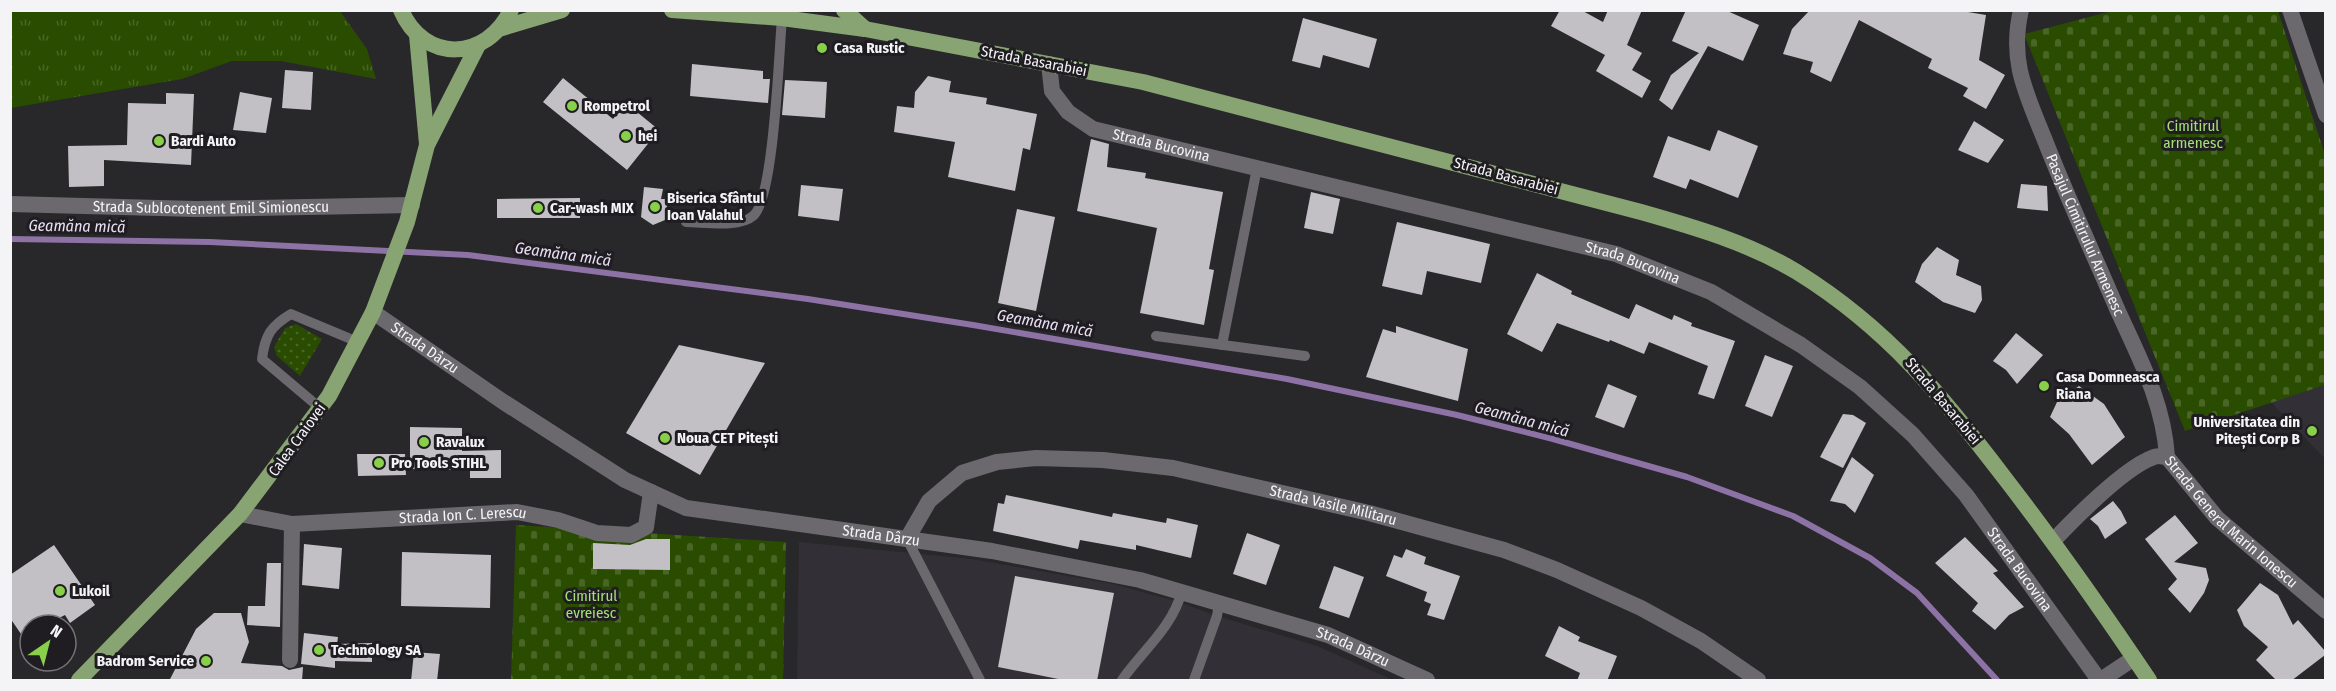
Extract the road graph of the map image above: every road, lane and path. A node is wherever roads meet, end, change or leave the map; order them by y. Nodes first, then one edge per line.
1 (511, 10) edge
2 (562, 10) edge
3 (672, 10) edge
4 (844, 10) edge
5 (2021, 10) edge
6 (2290, 10) edge
7 (401, 11) edge
8 (782, 18) junction
9 (502, 28) junction
10 (865, 29) junction
11 (417, 35) junction
12 (478, 45) junction
13 (1049, 64) junction
14 (2325, 115) edge
15 (427, 145) junction
16 (1257, 168) junction
17 (10, 204) edge
18 (412, 205) junction
19 (686, 222) dead end
20 (373, 312) junction
21 (1156, 336) dead end
22 (358, 342) junction
23 (1222, 345) junction
24 (1305, 356) dead end
25 (320, 408) junction
26 (2167, 457) junction
27 (651, 492) junction
28 (240, 514) junction
29 (292, 524) junction
30 (908, 539) junction
31 (2053, 542) junction
32 (1182, 591) junction
33 (1218, 603) junction
34 (2325, 611) edge
35 (2134, 658) junction
36 (290, 660) dead end
37 (79, 681) edge
38 (980, 681) edge
39 (1122, 681) edge
40 (1194, 681) edge
41 (1427, 681) edge
42 (1758, 681) edge
43 (2100, 681) edge
44 (2150, 681) edge

1 - 9 main road
2 - 9 main road
3 - 8 main road, Strada Basarabiei
4 - 10 main road
5 - 26 street, Pasajul Cimitirului Armenesc
6 - 14 street
7 - 11 main road
8 - 10 main road, Strada Basarabiei
8 - 19 lane
9 - 12 main road
10 - 13 main road, Strada Basarabiei
11 - 12 main road
11 - 15 main road
12 - 15 main road
13 - 16 street, Strada Bucovina
13 - 31 main road, Strada Basarabiei
15 - 18 main road, Calea Craiovei
16 - 23 lane
16 - 43 street, Strada Bucovina
17 - 18 street, Strada Sublocotenent Emil Simionescu
18 - 20 main road, Calea Craiovei
20 - 22 main road, Calea Craiovei
20 - 27 street, Strada Dârzu
21 - 23 lane
22 - 25 main road, Calea Craiovei
22 - 25 lane
23 - 24 lane
25 - 28 main road, Calea Craiovei
26 - 31 street, Strada General Marin Ionescu
26 - 34 street, Strada General Marin Ionescu
27 - 29 street, Strada Ion C. Lerescu
27 - 30 street, Strada Dârzu
28 - 29 street, Strada Ion C. Lerescu
28 - 37 main road, Calea Craiovei
29 - 36 street
30 - 32 street, Strada Dârzu
30 - 38 lane
30 - 42 street, Strada Vasile Militaru
31 - 35 main road, Strada Basarabiei
32 - 33 street, Strada Dârzu
32 - 39 lane
33 - 40 lane
33 - 41 street, Strada Dârzu
35 - 43 street
35 - 44 main road, Strada Basarabiei

